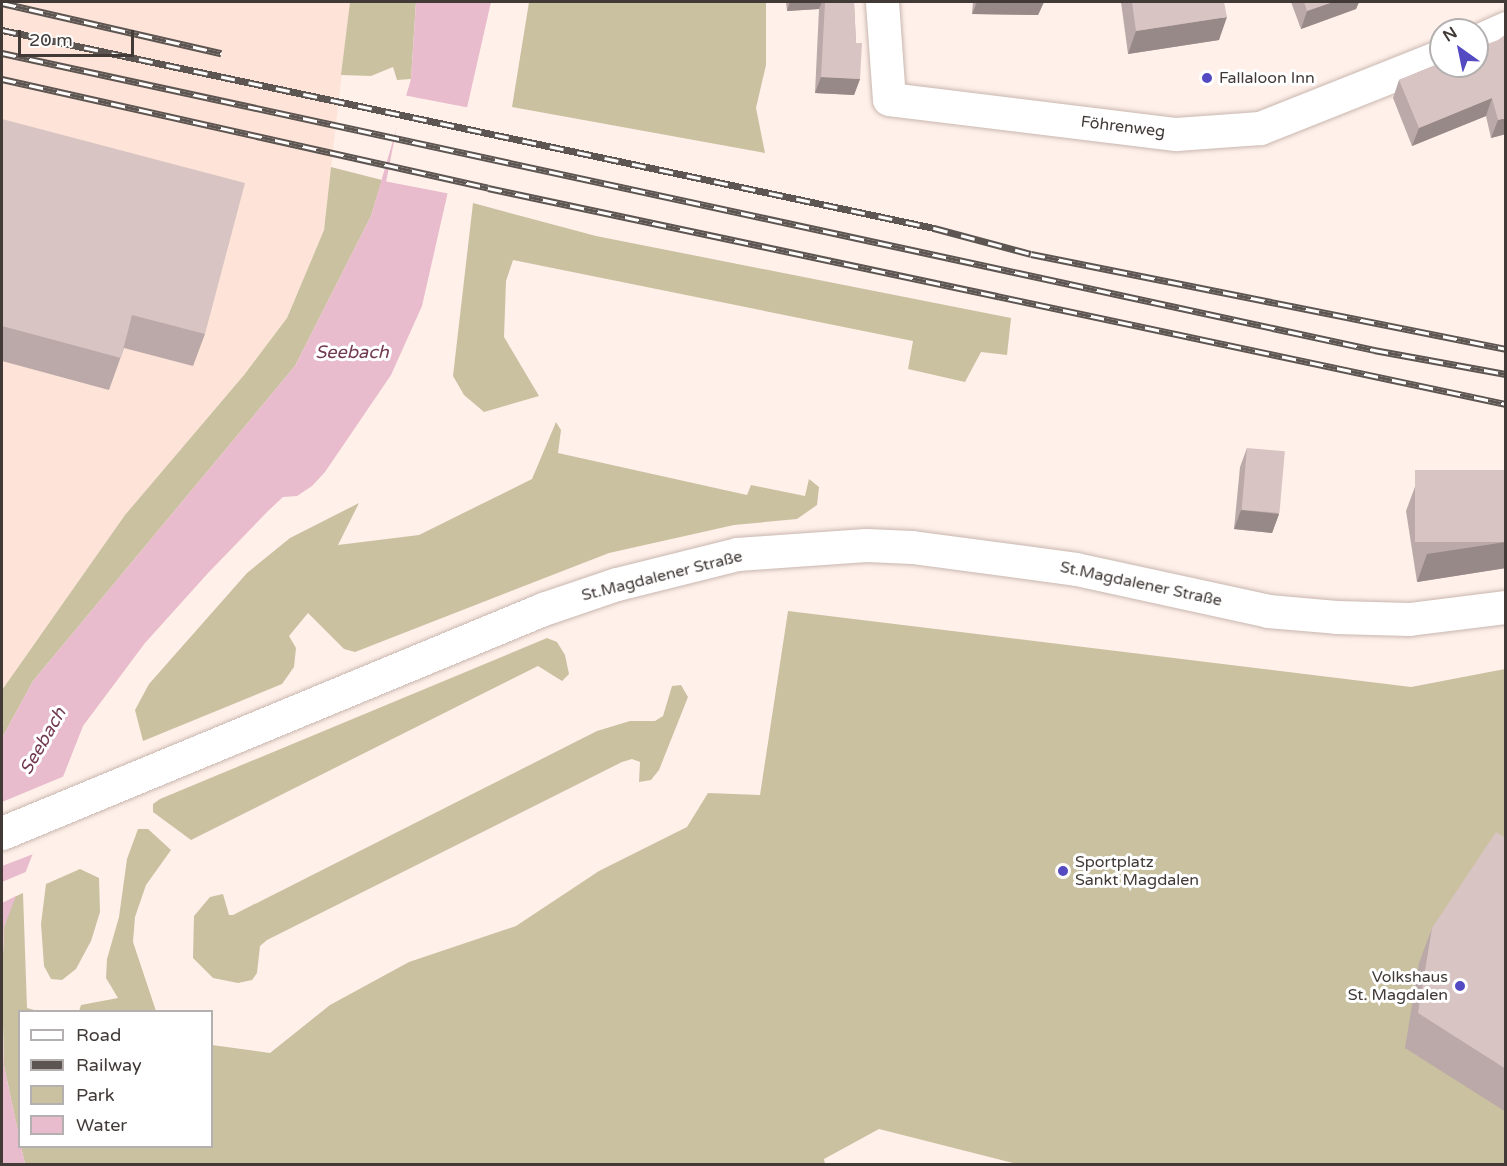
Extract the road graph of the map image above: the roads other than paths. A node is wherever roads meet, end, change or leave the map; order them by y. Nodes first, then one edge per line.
1 (882, 2) edge
2 (1506, 28) edge
3 (1489, 36) edge
4 (1429, 61) edge
5 (1506, 607) edge
6 (2, 833) edge

1 - 4 street, Föhrenweg
2 - 3 street
5 - 6 street, St.Magdalener Straße

